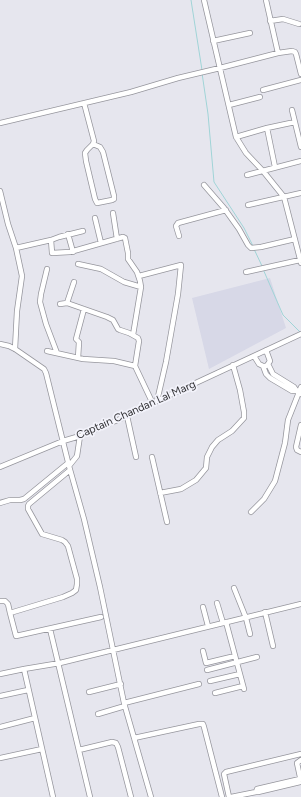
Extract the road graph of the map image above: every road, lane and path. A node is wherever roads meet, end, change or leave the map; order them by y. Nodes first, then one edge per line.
1 (204, 0) edge
2 (266, 0) edge
3 (270, 21) junction
4 (299, 24) dead end
5 (250, 33) dead end
6 (213, 41) junction
7 (278, 53) junction
8 (300, 64) edge
9 (220, 68) junction
10 (301, 74) edge
11 (301, 80) edge
12 (263, 90) dead end
13 (260, 97) dead end
14 (84, 103) junction
15 (229, 105) junction
16 (292, 110) dead end
17 (295, 122) junction
18 (0, 123) edge
19 (267, 128) junction
20 (236, 137) junction
21 (93, 144) junction
22 (301, 147) edge
23 (301, 161) edge
24 (274, 167) junction
25 (263, 171) junction
26 (247, 175) dead end
27 (204, 185) dead end
28 (0, 191) edge
29 (301, 193) edge
30 (284, 197) junction
31 (248, 205) dead end
32 (226, 210) junction
33 (113, 213) dead end
34 (95, 218) dead end
35 (83, 231) dead end
36 (68, 234) junction
37 (179, 236) dead end
38 (117, 239) junction
39 (295, 239) junction
40 (51, 240) junction
41 (101, 244) junction
42 (16, 248) junction
43 (73, 252) junction
44 (301, 262) edge
45 (78, 264) dead end
46 (47, 269) dead end
47 (246, 272) dead end
48 (139, 276) junction
49 (74, 282) dead end
50 (140, 287) junction
51 (67, 303) junction
52 (60, 304) dead end
53 (84, 309) junction
54 (301, 334) edge
55 (133, 335) junction
56 (0, 344) edge
57 (15, 349) junction
58 (266, 350) junction
59 (46, 351) dead end
60 (57, 353) junction
61 (254, 356) junction
62 (78, 358) junction
63 (268, 364) junction
64 (233, 365) junction
65 (136, 366) junction
66 (263, 366) junction
67 (300, 391) edge
68 (155, 402) junction
69 (127, 416) junction
70 (301, 427) edge
71 (80, 436) junction
72 (63, 442) junction
73 (301, 452) edge
74 (136, 457) dead end
75 (152, 457) dead end
76 (69, 466) junction
77 (0, 467) edge
78 (160, 492) junction
79 (0, 503) edge
80 (250, 512) dead end
81 (166, 522) dead end
82 (234, 588) dead end
83 (0, 601) edge
84 (217, 603) dead end
85 (301, 604) edge
86 (203, 607) dead end
87 (265, 612) junction
88 (10, 613) junction
89 (101, 617) dead end
90 (246, 618) junction
91 (224, 622) junction
92 (208, 626) junction
93 (50, 629) junction
94 (250, 634) dead end
95 (273, 646) dead end
96 (114, 651) junction
97 (203, 651) dead end
98 (235, 656) junction
99 (257, 658) dead end
100 (237, 662) junction
101 (58, 664) junction
102 (24, 669) junction
103 (207, 670) dead end
104 (0, 674) edge
105 (240, 674) junction
106 (210, 681) dead end
107 (120, 684) junction
108 (200, 684) dead end
109 (28, 690) junction
110 (89, 692) dead end
111 (215, 693) dead end
112 (0, 696) edge
113 (125, 705) junction
114 (98, 714) dead end
115 (35, 718) junction
116 (0, 727) edge
117 (134, 738) junction
118 (42, 749) junction
119 (79, 750) junction
120 (301, 754) edge
121 (0, 758) edge
122 (301, 760) edge
123 (300, 779) edge
124 (53, 797) edge
125 (90, 797) edge
126 (131, 797) edge
127 (151, 797) edge
128 (222, 797) edge
129 (230, 797) edge

1 - 6 street
2 - 3 street
3 - 4 street
3 - 7 street
5 - 6 street
6 - 9 street
7 - 8 street
7 - 9 street
8 - 10 street
9 - 14 street
9 - 15 street
11 - 12 street
13 - 15 street
14 - 18 street
14 - 21 street
15 - 20 street
16 - 17 street
17 - 19 street
17 - 22 street
19 - 20 street
19 - 24 street
20 - 25 street
21 - 21 street
23 - 24 street
24 - 25 street
25 - 26 street
25 - 30 street
27 - 32 street
28 - 42 street
29 - 30 street
30 - 31 street
30 - 39 street
32 - 37 street
32 - 39 street
33 - 38 street
34 - 41 street
35 - 36 street
36 - 40 street
36 - 43 street
38 - 41 street
38 - 48 street
39 - 44 street
40 - 42 street
40 - 43 street
41 - 43 street
42 - 57 street
44 - 47 street
45 - 50 street
46 - 60 street
48 - 50 street
48 - 68 street
49 - 51 street
50 - 55 street
51 - 52 street
51 - 53 street
53 - 55 street
53 - 62 street
54 - 58 street, Captain Chandan Lal Marg
55 - 65 street
56 - 57 street, Captain Chandan Lal Marg
57 - 72 street, Captain Chandan Lal Marg
58 - 61 street, Captain Chandan Lal Marg
58 - 63 street
59 - 60 street
60 - 62 street
61 - 64 street, Captain Chandan Lal Marg
61 - 66 street
62 - 65 street
63 - 66 street
63 - 67 street
64 - 68 street, Captain Chandan Lal Marg
64 - 78 street
65 - 68 street
66 - 67 street
67 - 80 street
68 - 69 street, Captain Chandan Lal Marg
69 - 71 street, Captain Chandan Lal Marg
69 - 74 street
70 - 73 street
71 - 72 street, Captain Chandan Lal Marg
71 - 76 street
72 - 76 street
72 - 77 street
75 - 78 street
76 - 79 street
76 - 88 street
76 - 96 street
78 - 81 street
82 - 90 street
83 - 88 street
84 - 91 street
85 - 87 street
86 - 92 street
87 - 90 street
87 - 95 street
88 - 93 street
89 - 93 street
90 - 91 street
90 - 94 street
91 - 92 street
91 - 98 street
92 - 96 street
93 - 101 street
96 - 101 street
96 - 107 street
97 - 98 street
98 - 100 street
99 - 100 street
100 - 103 street
100 - 105 street
101 - 102 street
101 - 119 street
102 - 104 street
102 - 109 street
105 - 106 street
105 - 111 street
107 - 110 street
107 - 113 street
108 - 113 street
109 - 112 street
109 - 115 street
113 - 114 street
113 - 117 street
115 - 116 street
115 - 118 street
117 - 127 street
117 - 128 street
118 - 121 street
118 - 124 street
119 - 125 street
119 - 126 street
120 - 129 street
122 - 123 street
123 - 129 street

